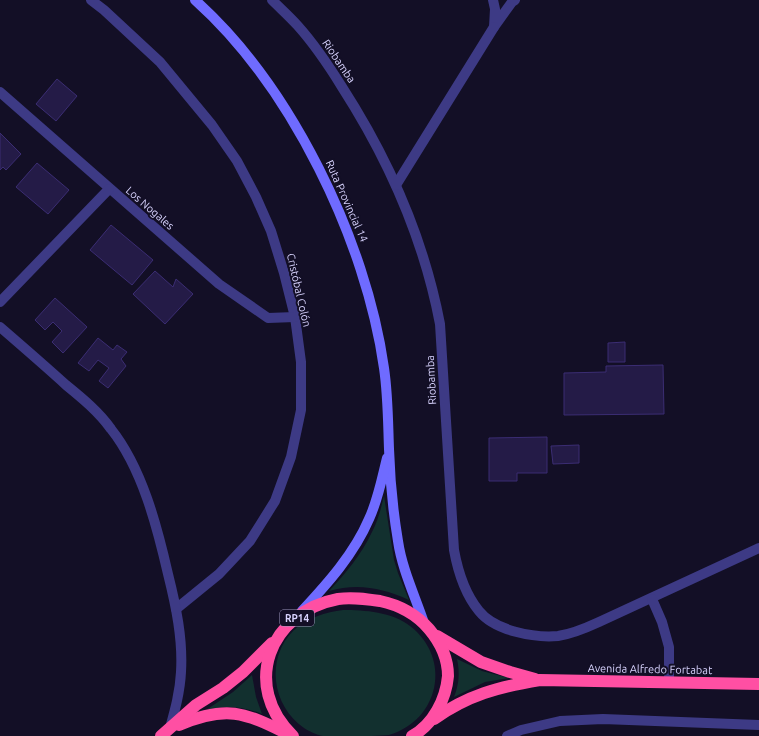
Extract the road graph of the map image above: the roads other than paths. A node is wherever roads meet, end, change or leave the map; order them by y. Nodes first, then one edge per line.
1 (91, 0) edge
2 (194, 0) edge
3 (272, 0) edge
4 (493, 0) edge
5 (515, 0) edge
6 (494, 27) junction
7 (0, 92) edge
8 (396, 185) junction
9 (109, 189) junction
10 (0, 302) edge
11 (295, 317) junction
12 (0, 327) edge
13 (389, 450) junction
14 (759, 548) edge
15 (652, 599) junction
16 (176, 609) junction
17 (424, 623) junction
18 (286, 627) junction
19 (433, 634) junction
20 (540, 680) junction
21 (669, 683) junction
22 (759, 684) edge
23 (275, 714) junction
24 (426, 725) junction
25 (759, 725) edge
26 (166, 732) edge
27 (282, 733) edge
28 (414, 735) edge
29 (293, 736) edge
30 (507, 736) edge

1 - 11 street, Cristóbal Colón
2 - 13 main road, Ruta Provincial 14 / RP14
3 - 8 street, Riobamba
4 - 6 street
5 - 6 street
6 - 8 street
7 - 9 street, Los Nogales
8 - 15 street, Riobamba
9 - 10 street
9 - 11 street, Los Nogales
11 - 16 street, Cristóbal Colón
12 - 16 street
13 - 17 main road, Ruta Provincial 14 / RP14
13 - 18 main road, Ruta Provincial 14 / RP14
14 - 15 street, Riobamba
15 - 21 street
16 - 26 street
17 - 18 highway, Ruta Provincial 14 / RP14
17 - 19 highway, Ruta Provincial 14 / RP14
18 - 23 highway, Ruta Provincial 14 / RP14
18 - 26 highway
19 - 20 highway, Avenida Alfredo Fortabat
19 - 24 highway, Ruta Provincial 14 / RP14
20 - 21 highway, Avenida Alfredo Fortabat
20 - 24 highway, Avenida Alfredo Fortabat
21 - 22 highway, Avenida Alfredo Fortabat
23 - 27 main road, Ruta Provincial 14 / RP14
23 - 29 highway, Ruta Provincial 14 / RP14
24 - 28 highway, Ruta Provincial 14 / RP14
25 - 30 street
26 - 27 highway
27 - 29 highway

